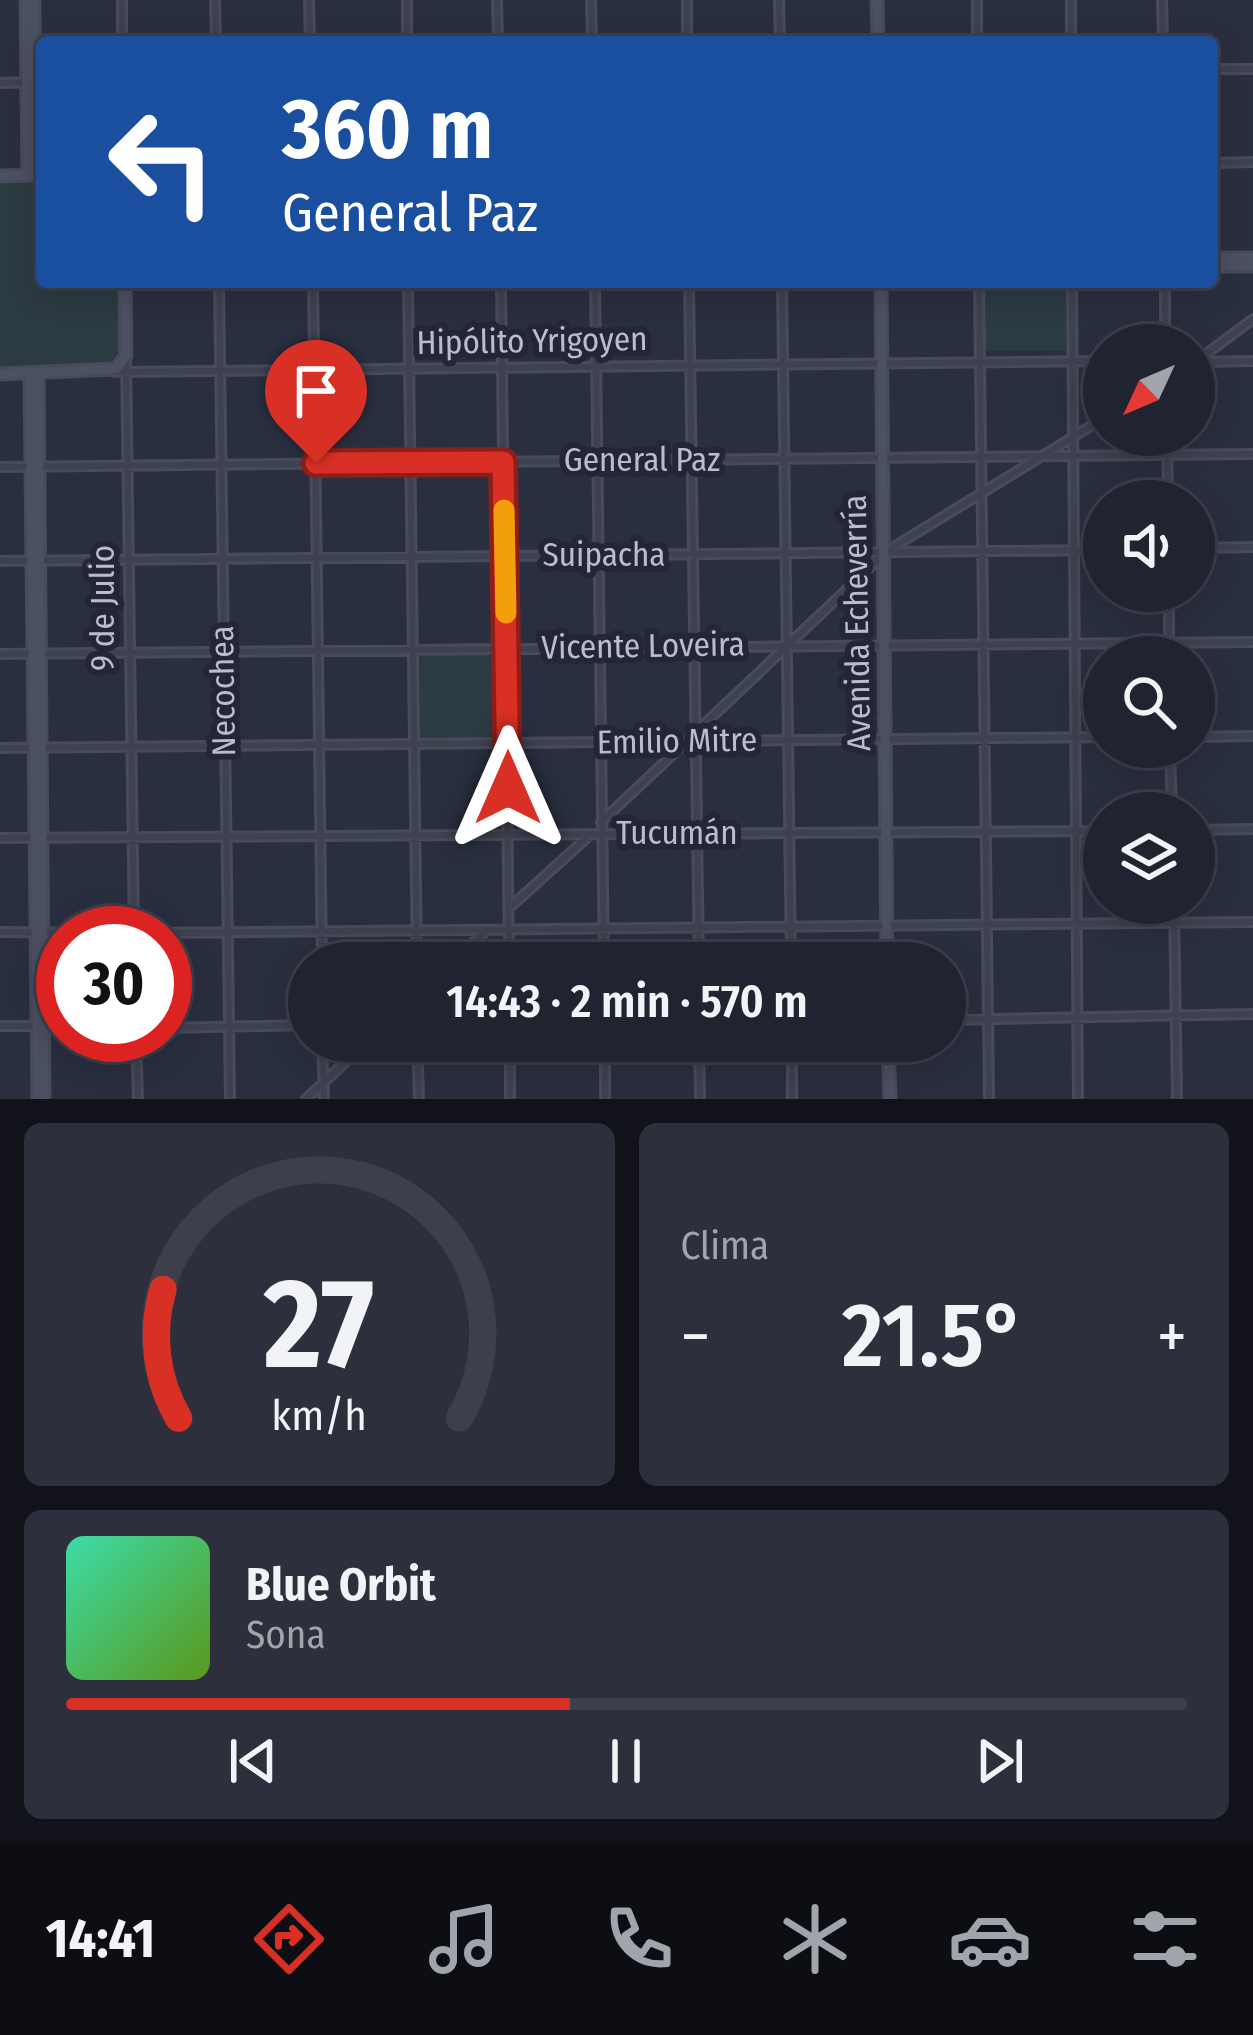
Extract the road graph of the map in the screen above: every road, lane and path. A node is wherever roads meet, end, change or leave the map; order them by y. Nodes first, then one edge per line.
1 (30, 0) edge
2 (122, 0) edge
3 (215, 0) edge
4 (309, 0) edge
5 (407, 0) edge
6 (497, 0) edge
7 (591, 0) edge
8 (687, 0) edge
9 (779, 0) edge
10 (878, 0) edge
11 (977, 0) edge
12 (1071, 0) edge
13 (1162, 0) edge
14 (122, 36) edge
15 (216, 36) edge
16 (310, 36) edge
17 (407, 36) edge
18 (498, 36) edge
19 (592, 36) edge
20 (687, 36) edge
21 (780, 36) edge
22 (878, 36) edge
23 (977, 36) edge
24 (1071, 36) edge
25 (1163, 36) edge
26 (1218, 69) edge
27 (1253, 69) edge
28 (0, 82) edge
29 (34, 82) edge
30 (1253, 162) edge
31 (1218, 163) edge
32 (0, 176) edge
33 (35, 176) edge
34 (1218, 262) edge
35 (1253, 262) edge
36 (125, 288) edge
37 (219, 288) edge
38 (313, 288) edge
39 (408, 288) edge
40 (501, 288) edge
41 (595, 288) edge
42 (689, 288) edge
43 (782, 288) edge
44 (880, 288) edge
45 (980, 288) edge
46 (1072, 288) edge
47 (1165, 288) edge
48 (1253, 319) edge
49 (1165, 324) edge
50 (1215, 347) edge
51 (126, 356) junction
52 (1074, 362) junction
53 (1083, 362) edge
54 (1253, 362) edge
55 (882, 363) junction
56 (980, 363) junction
57 (1215, 363) edge
58 (784, 365) junction
59 (691, 366) junction
60 (502, 367) junction
61 (596, 367) junction
62 (409, 369) junction
63 (314, 370) junction
64 (220, 371) junction
65 (111, 372) junction
66 (127, 372) junction
67 (0, 374) edge
68 (34, 374) junction
69 (1083, 431) edge
70 (1074, 436) junction
71 (1075, 454) junction
72 (1083, 454) edge
73 (1253, 454) edge
74 (1044, 455) junction
75 (1215, 455) edge
76 (981, 456) junction
77 (1167, 456) edge
78 (883, 458) junction
79 (784, 459) junction
80 (596, 460) junction
81 (692, 460) junction
82 (410, 462) junction
83 (503, 462) junction
84 (316, 463) junction
85 (128, 465) junction
86 (220, 465) junction
87 (0, 467) edge
88 (35, 467) junction
89 (1168, 480) edge
90 (981, 494) junction
91 (1215, 548) edge
92 (1253, 548) edge
93 (982, 550) junction
94 (1075, 551) junction
95 (1083, 551) edge
96 (785, 552) junction
97 (885, 552) junction
98 (694, 554) junction
99 (504, 555) junction
100 (317, 556) junction
101 (412, 556) junction
102 (598, 556) junction
103 (222, 559) junction
104 (130, 560) junction
105 (0, 561) edge
106 (36, 561) junction
107 (1215, 642) edge
108 (1253, 642) edge
109 (983, 644) junction
110 (1076, 644) junction
111 (1083, 644) edge
112 (787, 645) junction
113 (884, 645) junction
114 (694, 646) junction
115 (507, 647) junction
116 (599, 647) junction
117 (412, 649) junction
118 (319, 650) junction
119 (130, 652) junction
120 (224, 652) junction
121 (37, 653) junction
122 (0, 654) edge
123 (1253, 736) edge
124 (985, 737) junction
125 (1076, 737) junction
126 (1083, 737) edge
127 (1215, 737) edge
128 (885, 738) junction
129 (691, 739) junction
130 (788, 740) junction
131 (601, 741) junction
132 (508, 742) junction
133 (414, 745) junction
134 (131, 746) junction
135 (224, 746) junction
136 (319, 746) junction
137 (38, 747) junction
138 (0, 748) edge
139 (601, 822) junction
140 (1253, 829) edge
141 (886, 830) junction
142 (987, 830) junction
143 (1215, 830) edge
144 (1076, 831) junction
145 (1083, 831) edge
146 (789, 832) junction
147 (508, 833) junction
148 (596, 833) junction
149 (697, 833) junction
150 (416, 835) junction
151 (39, 837) junction
152 (320, 837) junction
153 (0, 838) edge
154 (225, 839) junction
155 (133, 840) junction
156 (40, 906) edge
157 (134, 906) edge
158 (508, 909) junction
159 (1215, 922) edge
160 (1253, 922) edge
161 (988, 923) junction
162 (1077, 923) junction
163 (1083, 923) edge
164 (1174, 924) edge
165 (887, 925) junction
166 (790, 926) junction
167 (488, 928) junction
168 (604, 928) junction
169 (698, 928) junction
170 (509, 929) junction
171 (416, 930) junction
172 (0, 932) edge
173 (36, 932) edge
174 (192, 932) edge
175 (226, 932) junction
176 (322, 932) junction
177 (322, 942) edge
178 (416, 942) edge
179 (473, 942) edge
180 (509, 942) edge
181 (604, 942) edge
182 (698, 942) edge
183 (790, 942) edge
184 (887, 942) edge
185 (1174, 1014) junction
186 (1253, 1015) edge
187 (1077, 1017) junction
188 (966, 1020) edge
189 (988, 1020) junction
190 (36, 1025) edge
191 (0, 1026) edge
192 (288, 1026) edge
193 (228, 1027) junction
194 (192, 1028) edge
195 (42, 1062) edge
196 (137, 1062) edge
197 (323, 1062) edge
198 (345, 1062) edge
199 (418, 1062) edge
200 (510, 1062) edge
201 (605, 1062) edge
202 (699, 1062) edge
203 (792, 1062) edge
204 (889, 1062) edge
205 (324, 1082) junction
206 (41, 1099) edge
207 (138, 1099) edge
208 (230, 1099) edge
209 (306, 1099) edge
210 (324, 1099) edge
211 (419, 1099) edge
212 (510, 1099) edge
213 (605, 1099) edge
214 (700, 1099) edge
215 (792, 1099) edge
216 (890, 1099) edge
217 (989, 1099) edge
218 (1078, 1099) edge
219 (1177, 1099) edge

1 - 29 main road
2 - 14 street
3 - 15 street
4 - 16 street
5 - 17 street
6 - 18 street
7 - 19 street
8 - 20 street
9 - 21 street
10 - 22 main road
11 - 23 street
12 - 24 street
13 - 25 street
26 - 27 street
28 - 29 street
29 - 33 main road
30 - 31 street
32 - 33 main road
34 - 35 main road
36 - 51 main road, 9 de Julio
37 - 64 street, Necochea
38 - 63 street
39 - 62 street
40 - 60 street
41 - 61 street
42 - 59 street
43 - 58 street
44 - 55 main road, Avenida Echeverría
45 - 56 street
46 - 52 street
47 - 49 street
48 - 50 street
51 - 65 main road
51 - 66 street, 9 de Julio
52 - 53 street, Hipólito Yrigoyen
52 - 56 street, Hipólito Yrigoyen
52 - 70 street
54 - 57 street
55 - 56 street, Hipólito Yrigoyen
55 - 58 street, Hipólito Yrigoyen
55 - 78 main road, Avenida Echeverría
56 - 76 street
58 - 59 street, Hipólito Yrigoyen
58 - 79 street
59 - 61 street, Hipólito Yrigoyen
59 - 81 street
60 - 61 street, Hipólito Yrigoyen
60 - 62 street, Hipólito Yrigoyen
60 - 83 street
61 - 80 street
62 - 63 street, Hipólito Yrigoyen
62 - 82 street
63 - 64 street, Hipólito Yrigoyen
63 - 84 street
64 - 66 street, Hipólito Yrigoyen
64 - 86 street, Necochea
65 - 66 street, Hipólito Yrigoyen
65 - 68 main road, Hipólito Yrigoyen
66 - 85 street, 9 de Julio
67 - 68 main road, Hipólito Yrigoyen
68 - 88 main road
69 - 70 street
70 - 71 street
70 - 74 street
71 - 72 street, General Paz
71 - 74 street, General Paz
71 - 94 street
73 - 75 street, General Paz
74 - 76 street, General Paz
74 - 90 street
76 - 78 street, General Paz
76 - 90 street
77 - 89 street
78 - 79 street, General Paz
78 - 97 main road, Avenida Echeverría
79 - 81 street, General Paz
79 - 96 street
80 - 81 street, General Paz
80 - 83 street, General Paz
80 - 102 street
81 - 98 street
82 - 83 street, General Paz
82 - 84 street, General Paz
82 - 101 street
83 - 99 street
84 - 86 street, General Paz
84 - 100 street
85 - 86 street, General Paz
85 - 88 street, General Paz
85 - 104 street, 9 de Julio
86 - 103 street, Necochea
87 - 88 street, General Paz
88 - 106 main road
90 - 93 street
90 - 97 street
91 - 92 street
93 - 94 street, Suipacha
93 - 97 street, Suipacha
93 - 109 street
94 - 95 street, Suipacha
94 - 110 street
96 - 97 street, Suipacha
96 - 98 street, Suipacha
96 - 112 street
97 - 112 street
97 - 113 main road, Avenida Echeverría
98 - 102 street, Suipacha
98 - 114 street
99 - 101 street, Suipacha
99 - 102 street, Suipacha
99 - 115 street
100 - 101 street, Suipacha
100 - 103 street, Suipacha
100 - 118 street
101 - 117 street
102 - 116 street
103 - 104 street, Suipacha
103 - 120 street, Necochea
104 - 106 street, Suipacha
104 - 119 street, 9 de Julio
105 - 106 street, Suipacha
106 - 121 main road
107 - 108 street, Vicente Loveira
109 - 110 street, Vicente Loveira
109 - 113 street, Vicente Loveira
109 - 124 street
110 - 111 street, Vicente Loveira
110 - 125 street
112 - 113 street, Vicente Loveira
112 - 114 street, Vicente Loveira
112 - 129 street
112 - 130 street
113 - 128 main road, Avenida Echeverría
114 - 116 street, Vicente Loveira
114 - 129 street
115 - 116 street, Vicente Loveira
115 - 117 street, Vicente Loveira
115 - 132 street
116 - 131 street
117 - 118 street, Vicente Loveira
117 - 133 street
118 - 120 street, Vicente Loveira
118 - 136 street
119 - 120 street, Vicente Loveira
119 - 121 street, Vicente Loveira
119 - 134 street, 9 de Julio
120 - 135 street, Necochea
121 - 122 street, Vicente Loveira
121 - 137 main road
123 - 127 street
124 - 125 street, Emilio Mitre
124 - 128 street, Emilio Mitre
124 - 142 street
125 - 126 street, Emilio Mitre
125 - 144 street
128 - 130 street, Emilio Mitre
128 - 141 main road, Avenida Echeverría
129 - 130 street, Emilio Mitre
129 - 131 street, Emilio Mitre
129 - 139 street
129 - 149 street
130 - 146 street
131 - 132 street, Emilio Mitre
131 - 139 street
132 - 133 street, Emilio Mitre
132 - 147 street
133 - 136 street, Emilio Mitre
133 - 150 street
134 - 135 street, Emilio Mitre
134 - 137 street, Emilio Mitre
134 - 155 street, 9 de Julio
135 - 136 street, Emilio Mitre
135 - 154 street, Necochea
136 - 152 street
137 - 138 street, Emilio Mitre
137 - 151 main road
139 - 148 street
140 - 143 street
141 - 142 street, Tucumán
141 - 146 street, Tucumán
141 - 165 main road, Avenida Echeverría
142 - 144 street, Tucumán
142 - 161 street
144 - 145 street, Tucumán
144 - 162 street
146 - 149 street, Tucumán
146 - 166 street
147 - 148 street, Tucumán
147 - 150 street, Tucumán
147 - 158 street
148 - 149 street, Tucumán
148 - 158 street
148 - 168 street
149 - 169 street
150 - 152 street, Tucumán
150 - 171 street
151 - 153 street, Tucumán
151 - 155 street, Tucumán
151 - 156 main road
152 - 154 street, Tucumán
152 - 176 street
154 - 155 street, Tucumán
154 - 175 street, Necochea
155 - 157 street, 9 de Julio
158 - 170 street
159 - 160 street
161 - 162 street
161 - 165 street
161 - 189 street
162 - 163 street
162 - 187 street
164 - 185 street
165 - 166 street
165 - 184 main road, Avenida Echeverría
166 - 169 street
166 - 183 street
167 - 170 street
167 - 171 street
167 - 179 street
168 - 169 street
168 - 170 street
168 - 181 street
169 - 182 street
170 - 180 street
171 - 176 street
171 - 178 street
172 - 173 street
174 - 175 street
175 - 176 street
175 - 193 street, Necochea
176 - 177 street
185 - 186 street
185 - 187 street
185 - 219 street
187 - 189 street
187 - 218 street
188 - 189 street
189 - 217 street
190 - 191 street
192 - 193 street
193 - 194 street
193 - 208 street, Necochea
195 - 206 main road
196 - 207 street
197 - 205 street
198 - 205 street
199 - 211 street
200 - 212 street
201 - 213 street
202 - 214 street
203 - 215 street
204 - 216 main road
205 - 209 street
205 - 210 street

